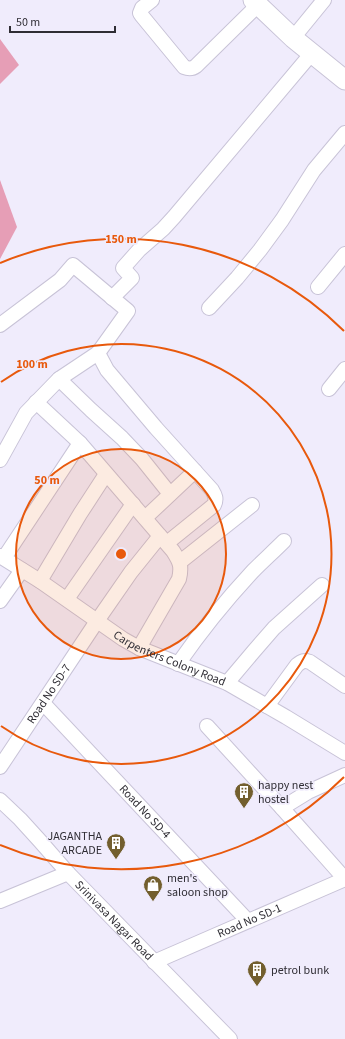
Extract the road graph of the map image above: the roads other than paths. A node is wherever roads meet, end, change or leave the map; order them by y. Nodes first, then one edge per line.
1 (152, 0) edge
2 (324, 0) edge
3 (256, 2) edge
4 (293, 38) junction
5 (312, 53) junction
6 (344, 76) edge
7 (345, 133) edge
8 (345, 254) edge
9 (318, 287) dead end
10 (112, 298) junction
11 (209, 308) dead end
12 (0, 325) edge
13 (98, 352) junction
14 (345, 369) edge
15 (59, 379) junction
16 (329, 389) dead end
17 (36, 402) junction
18 (80, 443) junction
19 (0, 460) edge
20 (195, 471) junction
21 (106, 474) junction
22 (170, 494) junction
23 (133, 504) junction
24 (252, 505) dead end
25 (145, 518) junction
26 (164, 540) junction
27 (284, 541) dead end
28 (2, 557) edge
29 (180, 562) junction
30 (22, 570) junction
31 (40, 581) junction
32 (322, 585) dead end
33 (67, 599) junction
34 (0, 601) edge
35 (97, 621) junction
36 (139, 648) junction
37 (178, 664) junction
38 (226, 683) junction
39 (345, 686) edge
40 (42, 703) junction
41 (267, 706) junction
42 (207, 726) dead end
43 (345, 753) edge
44 (0, 767) edge
45 (345, 775) edge
46 (3, 806) edge
47 (282, 808) junction
48 (68, 873) junction
49 (345, 879) edge
50 (0, 902) edge
51 (248, 921) junction
52 (154, 962) junction
53 (230, 1039) edge

1 - 3 street
2 - 4 street
3 - 4 street
4 - 5 street
5 - 6 street
5 - 10 street
7 - 11 street
8 - 9 street
10 - 12 street
10 - 13 street
13 - 15 street
13 - 20 street
14 - 16 street
15 - 17 street
15 - 22 street
17 - 18 street
17 - 19 street
18 - 21 street
18 - 28 street
20 - 22 street
20 - 26 street, Road No SD-7
21 - 23 street
21 - 31 street
22 - 25 street
23 - 25 street
23 - 33 street
24 - 29 street
25 - 26 street
26 - 29 street
26 - 35 street, Road No SD-7
27 - 37 street
28 - 30 street, Carpenters Colony Road
29 - 36 street
30 - 31 street, Carpenters Colony Road
30 - 34 street
31 - 33 street, Carpenters Colony Road
32 - 38 street
33 - 35 street, Carpenters Colony Road
35 - 36 street, Carpenters Colony Road
35 - 40 street, Road No SD-7
36 - 37 street, Carpenters Colony Road
37 - 38 street, Carpenters Colony Road
38 - 41 street, Carpenters Colony Road
39 - 41 street
40 - 44 street, Road No SD-7
40 - 51 street, Road No SD-4
41 - 43 street, Carpenters Colony Road
42 - 47 street
45 - 47 street
46 - 48 street, Srinivasa Nagar Road
47 - 49 street
48 - 50 street
48 - 52 street, Srinivasa Nagar Road
49 - 51 street, Road No SD-1
51 - 52 street, Road No SD-1
52 - 53 street, Srinivasa Nagar Road

